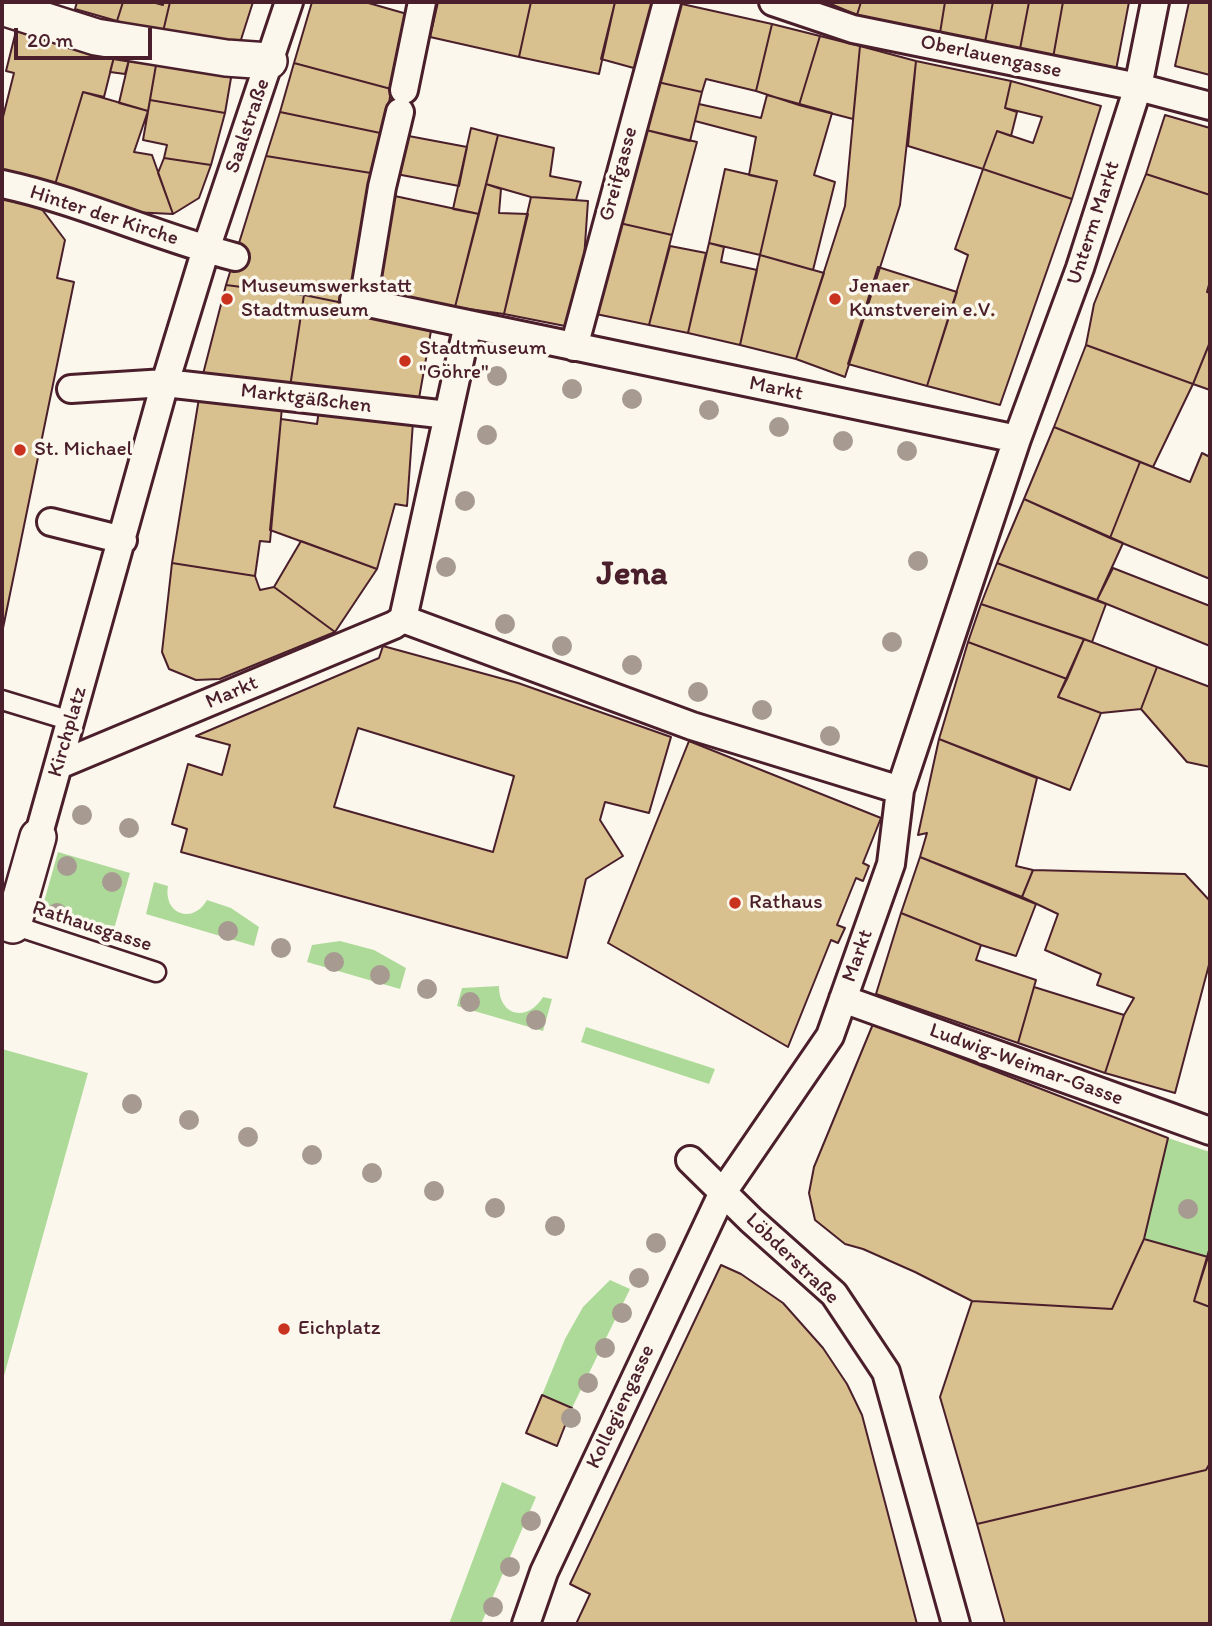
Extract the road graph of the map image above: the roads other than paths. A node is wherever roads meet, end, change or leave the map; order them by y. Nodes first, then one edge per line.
1 (289, 2) edge
2 (422, 2) edge
3 (667, 2) edge
4 (773, 2) edge
5 (1155, 2) edge
6 (2, 8) edge
7 (269, 61) junction
8 (1138, 88) junction
9 (1210, 106) edge
10 (2, 184) edge
11 (206, 249) junction
12 (235, 257) dead end
13 (468, 324) junction
14 (574, 346) junction
15 (165, 383) junction
16 (71, 389) dead end
17 (448, 415) junction
18 (1017, 439) junction
19 (51, 522) dead end
20 (123, 540) junction
21 (403, 620) junction
22 (2, 700) edge
23 (71, 721) junction
24 (59, 765) junction
25 (900, 790) junction
26 (38, 837) joint
27 (7, 923) edge
28 (156, 972) dead end
29 (843, 999) junction
30 (1210, 1131) edge
31 (690, 1160) dead end
32 (723, 1192) junction
33 (526, 1624) edge
34 (956, 1624) edge

1 - 7 street, Saalstraße
2 - 13 street, Markt
3 - 14 street, Greifgasse
4 - 8 street, Oberlauengasse
5 - 8 street, Unterm Markt
6 - 7 street
7 - 11 street, Saalstraße
8 - 9 street, Oberlauengasse
8 - 18 street, Unterm Markt
10 - 11 street, Hinter der Kirche
11 - 12 street, Hinter der Kirche
11 - 15 street, Kirchplatz
13 - 14 street, Markt
13 - 17 street
14 - 18 street, Markt
15 - 16 street
15 - 17 street, Marktgäßchen
15 - 20 street, Kirchplatz
17 - 21 street
18 - 25 street, Markt
19 - 20 street
20 - 23 street, Kirchplatz
21 - 24 street, Markt
21 - 25 street
22 - 23 lane
23 - 24 street, Kirchplatz
24 - 26 street, Kirchplatz
25 - 29 street, Markt
26 - 27 street, Kirchplatz
27 - 28 lane, Rathausgasse
29 - 30 street, Ludwig-Weimar-Gasse
29 - 32 street
31 - 32 street, Löbderstraße
32 - 33 street, Kollegiengasse
32 - 34 street, Löbderstraße

